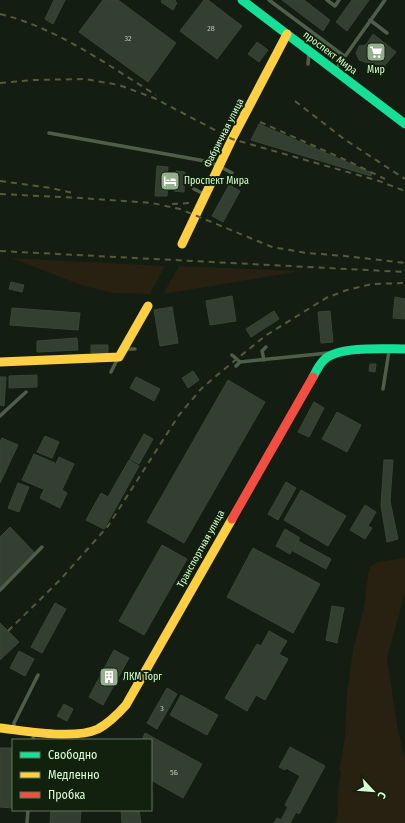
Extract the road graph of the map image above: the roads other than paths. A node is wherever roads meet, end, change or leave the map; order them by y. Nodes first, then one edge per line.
1 (242, 0) edge
2 (269, 0) edge
3 (327, 0) edge
4 (339, 0) edge
5 (385, 0) edge
6 (370, 20) junction
7 (387, 33) dead end
8 (287, 34) junction
9 (309, 50) junction
10 (344, 56) junction
11 (308, 64) dead end
12 (335, 70) junction
13 (405, 124) edge
14 (48, 133) dead end
15 (219, 166) junction
16 (232, 172) dead end
17 (194, 189) dead end
18 (206, 194) junction
19 (184, 240) dead end
20 (147, 307) dead end
21 (266, 347) dead end
22 (124, 349) junction
23 (135, 349) dead end
24 (389, 349) junction
25 (405, 349) edge
26 (337, 352) junction
27 (232, 355) dead end
28 (119, 357) junction
29 (264, 360) junction
30 (0, 362) edge
31 (240, 362) junction
32 (236, 366) dead end
33 (111, 372) dead end
34 (383, 389) dead end
35 (26, 392) dead end
36 (0, 416) edge
37 (42, 548) dead end
38 (0, 590) edge
39 (38, 675) dead end
40 (0, 728) edge
41 (14, 729) junction
42 (34, 736) edge
43 (28, 811) edge
44 (27, 823) edge

1 - 8 street, проспект Мира
2 - 10 lane
3 - 4 lane
5 - 6 lane
6 - 7 lane
6 - 10 lane
8 - 9 street, проспект Мира
8 - 15 street, Фабричная улица
9 - 11 lane
9 - 12 street, проспект Мира
10 - 12 lane
12 - 13 street, проспект Мира
14 - 15 lane
15 - 16 lane
15 - 18 street, Фабричная улица
17 - 18 lane
18 - 19 street, Фабричная улица
20 - 22 street
21 - 29 lane
22 - 23 lane
22 - 28 street
24 - 25 street
24 - 26 street
24 - 34 lane
26 - 29 lane
26 - 42 street, Транспортная улица
27 - 31 lane
28 - 30 street
28 - 33 lane
29 - 31 lane
31 - 32 lane
35 - 36 lane
37 - 38 lane
39 - 41 lane
40 - 41 street, Транспортная улица
41 - 42 street, Транспортная улица
43 - 44 lane

